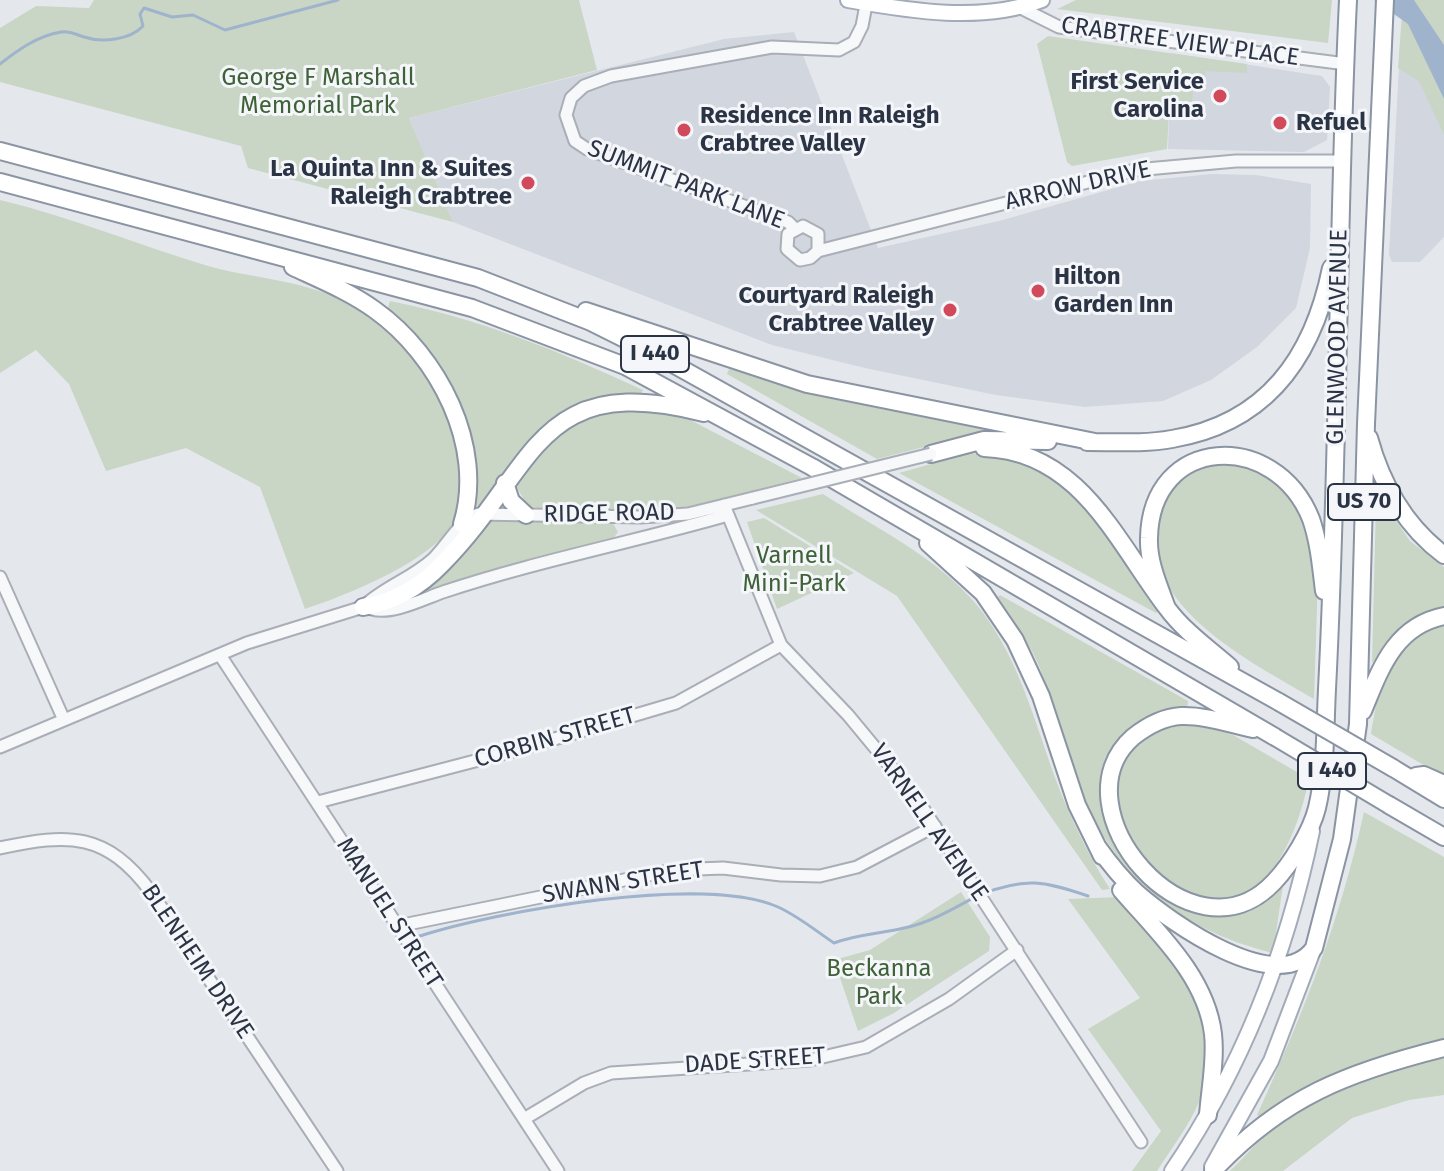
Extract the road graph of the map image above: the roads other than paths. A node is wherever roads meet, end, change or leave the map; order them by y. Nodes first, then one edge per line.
1 (848, 0) edge
2 (1348, 0) edge
3 (1385, 0) edge
4 (1040, 1) edge
5 (866, 2) edge
6 (1019, 7) junction
7 (1346, 64) junction
8 (0, 151) edge
9 (1343, 161) junction
10 (0, 182) edge
11 (1339, 227) junction
12 (794, 228) junction
13 (818, 251) junction
14 (263, 253) junction
15 (522, 293) junction
16 (727, 419) junction
17 (1366, 424) junction
18 (1095, 442) junction
19 (931, 454) junction
20 (505, 483) junction
21 (726, 510) junction
22 (485, 514) junction
23 (526, 515) junction
24 (625, 518) junction
25 (901, 519) junction
26 (462, 524) junction
27 (628, 541) junction
28 (1444, 555) edge
29 (0, 577) edge
30 (363, 607) junction
31 (1167, 608) junction
32 (1444, 616) edge
33 (1330, 640) junction
34 (781, 645) junction
35 (220, 655) junction
36 (1255, 689) junction
37 (64, 720) junction
38 (1358, 724) junction
39 (1271, 734) junction
40 (0, 747) edge
41 (1400, 772) junction
42 (1444, 784) edge
43 (1444, 799) edge
44 (318, 802) junction
45 (1316, 811) junction
46 (935, 826) junction
47 (0, 832) edge
48 (1444, 837) edge
49 (1097, 846) junction
50 (2, 847) edge
51 (398, 926) junction
52 (1314, 948) junction
53 (1017, 950) junction
54 (1276, 965) junction
55 (1444, 1048) edge
56 (1208, 1115) junction
57 (524, 1119) junction
58 (1141, 1142) dead end
59 (337, 1171) edge
60 (558, 1171) edge
61 (1172, 1171) edge
62 (1211, 1171) edge

1 - 5 main road
2 - 7 highway, GLENWOOD AVENUE / US 70
3 - 17 highway, GLENWOOD AVENUE / US 70
4 - 6 main road
5 - 6 main road
5 - 12 street, SUMMIT PARK LANE
6 - 7 street, CRABTREE VIEW PLACE
7 - 9 highway, GLENWOOD AVENUE / US 70
8 - 15 highway, I 440
9 - 11 highway, GLENWOOD AVENUE / US 70
9 - 13 street, ARROW DRIVE
10 - 14 highway, I 440
11 - 18 highway
11 - 33 highway, GLENWOOD AVENUE / US 70
12 - 13 street
12 - 13 street, ARROW DRIVE
14 - 16 highway, I 440
14 - 26 highway
15 - 18 highway
15 - 36 highway, I 440
16 - 20 highway
16 - 25 highway, I 440
17 - 28 highway
17 - 38 highway, GLENWOOD AVENUE / US 70
18 - 19 highway
19 - 21 street, RIDGE ROAD, bridge
19 - 31 highway
20 - 22 highway
20 - 23 highway
21 - 24 street, RIDGE ROAD
21 - 27 street, RIDGE ROAD
21 - 34 street, VARNELL AVENUE
22 - 23 street, RIDGE ROAD
22 - 26 street, RIDGE ROAD
22 - 30 highway
23 - 24 street, RIDGE ROAD
24 - 27 street
25 - 39 highway, I 440
25 - 49 highway
26 - 30 street, RIDGE ROAD
27 - 30 street, RIDGE ROAD
29 - 37 street
30 - 35 street, RIDGE ROAD
31 - 33 highway
31 - 36 highway
32 - 38 highway
33 - 45 highway, GLENWOOD AVENUE / US 70
34 - 44 street, CORBIN STREET
34 - 46 street, VARNELL AVENUE
35 - 37 street, RIDGE ROAD
35 - 44 street, MANUEL STREET
36 - 41 highway, I 440, bridge
37 - 40 street, RIDGE ROAD
38 - 52 highway, GLENWOOD AVENUE / US 70
39 - 45 highway
39 - 48 highway, I 440, bridge
41 - 42 highway
41 - 43 highway, I 440
44 - 51 street, MANUEL STREET
45 - 54 main road, GLENWOOD AVENUE / US 70
46 - 51 street, SWANN STREET
46 - 53 street, VARNELL AVENUE
47 - 50 street, BLENHEIM DRIVE
49 - 54 highway
49 - 56 highway
50 - 59 street, BLENHEIM DRIVE
51 - 57 street, MANUEL STREET
52 - 54 highway
52 - 62 main road, GLENWOOD AVENUE / US 70
53 - 57 street, DADE STREET
53 - 58 street, VARNELL AVENUE
54 - 56 main road, GLENWOOD AVENUE / US 70
55 - 62 highway
56 - 61 main road, GLENWOOD AVENUE / US 70
57 - 60 street, MANUEL STREET

